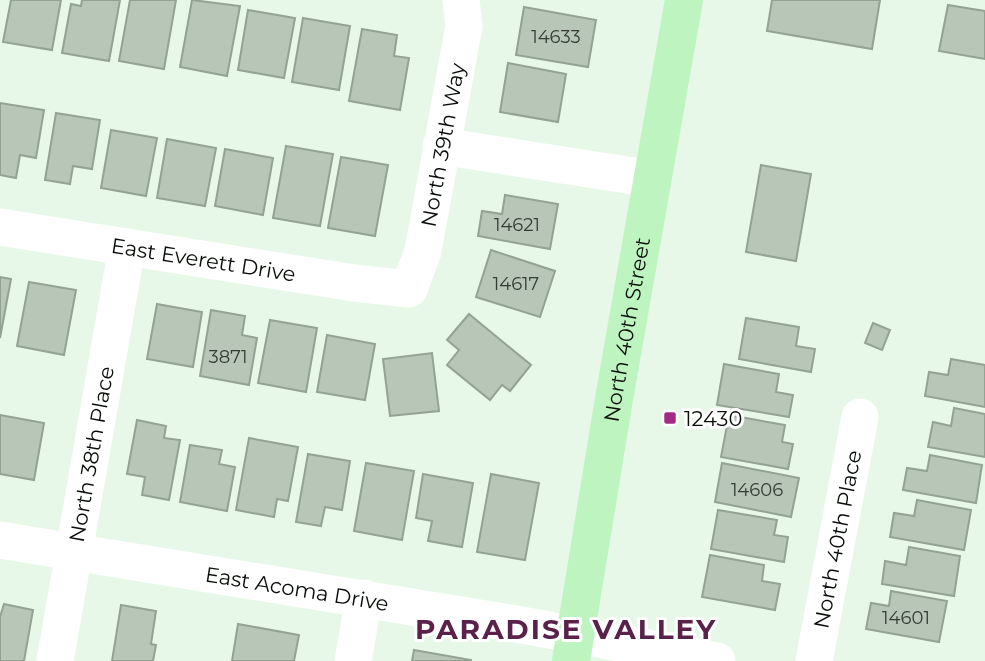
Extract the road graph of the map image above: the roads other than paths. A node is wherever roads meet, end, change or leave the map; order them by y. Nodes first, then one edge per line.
1 (461, 0) edge
2 (684, 0) edge
3 (441, 146) junction
4 (653, 180) junction
5 (0, 227) edge
6 (127, 247) junction
7 (410, 289) joint
8 (860, 417) dead end
9 (0, 540) edge
10 (74, 552) junction
11 (364, 598) junction
12 (573, 648) edge
13 (55, 661) edge
14 (353, 661) edge
15 (717, 661) edge
16 (814, 661) edge

1 - 3 street, North 39th Way
2 - 4 main road, North 40th Street
3 - 4 street
3 - 7 street, North 39th Way
4 - 12 main road, North 40th Street
5 - 6 street, East Everett Drive
6 - 7 street, East Everett Drive
6 - 10 street, North 38th Place
8 - 16 street, North 40th Place
9 - 10 street, East Acoma Drive
10 - 11 street, East Acoma Drive
10 - 13 street, North 38th Place
11 - 12 street, East Acoma Drive
11 - 14 street
12 - 15 street, East Acoma Drive

